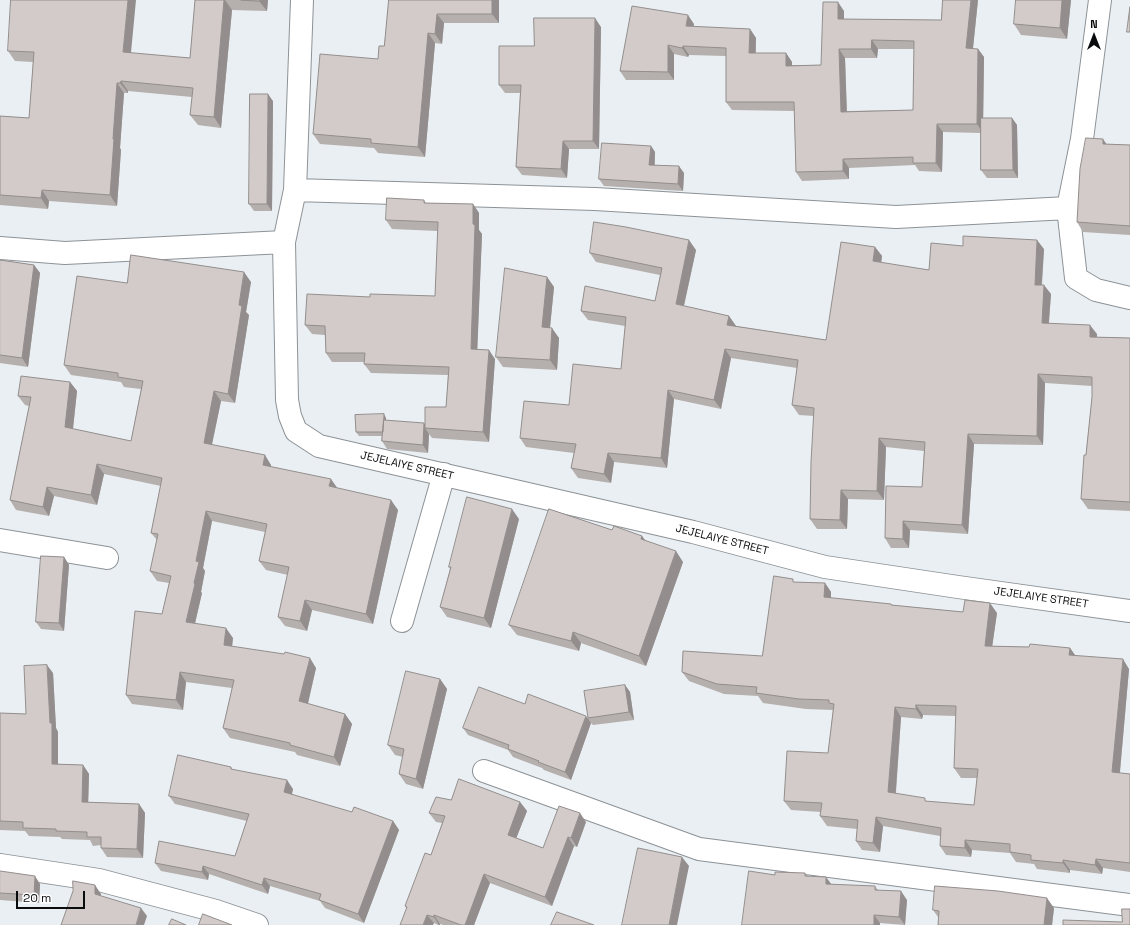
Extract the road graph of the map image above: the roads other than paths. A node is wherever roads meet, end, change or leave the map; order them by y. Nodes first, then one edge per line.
1 (302, 0) edge
2 (1100, 0) edge
3 (295, 190) junction
4 (1068, 208) junction
5 (284, 242) junction
6 (0, 248) edge
7 (1130, 298) edge
8 (444, 474) junction
9 (0, 540) edge
10 (107, 558) dead end
11 (1130, 611) edge
12 (402, 621) dead end
13 (484, 771) dead end
14 (0, 865) edge
15 (1130, 905) edge
16 (257, 925) edge

1 - 3 street
2 - 4 street
3 - 4 street
3 - 5 street
4 - 7 street
5 - 6 street
5 - 8 street, JEJELAIYE STREET
8 - 11 street, JEJELAIYE STREET
8 - 12 street
9 - 10 street
13 - 15 street
14 - 16 street

